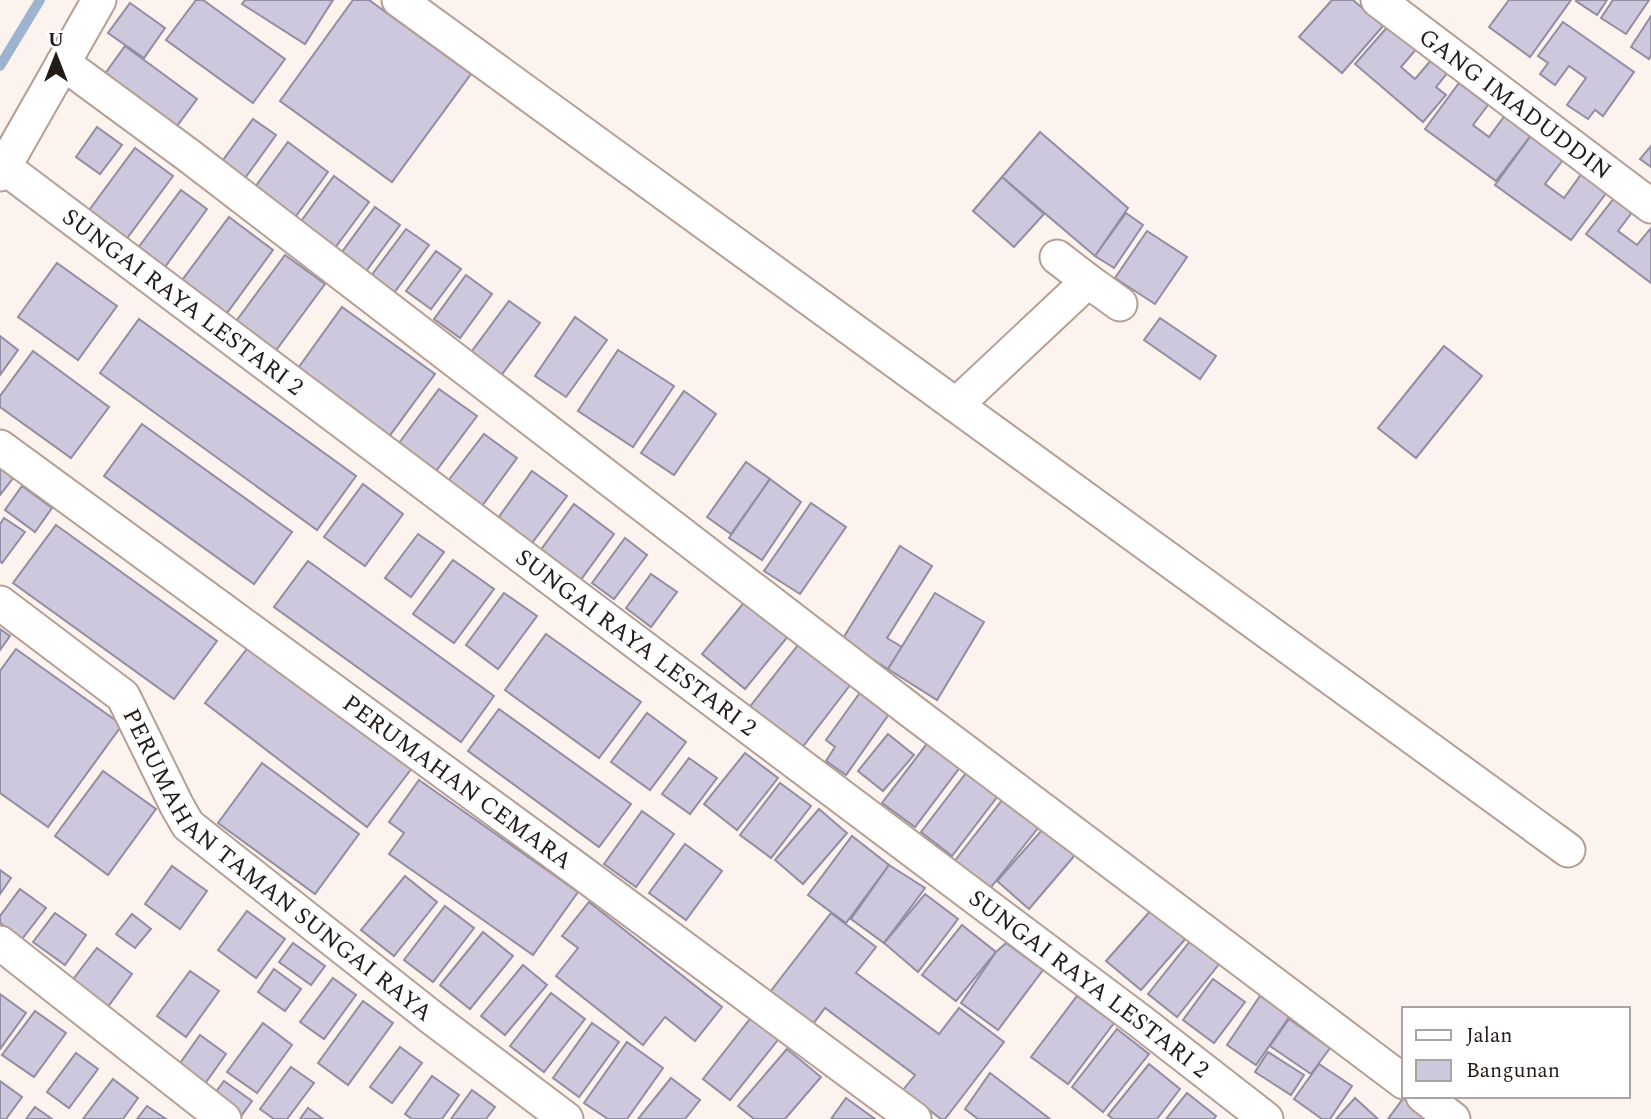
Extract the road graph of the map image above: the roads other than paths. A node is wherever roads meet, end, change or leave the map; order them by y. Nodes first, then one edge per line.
1 (99, 0) edge
2 (399, 0) edge
3 (1378, 0) edge
4 (63, 63) junction
5 (2, 170) edge
6 (1651, 206) edge
7 (1057, 257) dead end
8 (1088, 281) junction
9 (1120, 304) dead end
10 (956, 405) junction
11 (0, 447) edge
12 (0, 603) edge
13 (1568, 850) dead end
14 (0, 943) edge
15 (1402, 1080) edge
16 (1426, 1098) edge
17 (224, 1119) edge
18 (566, 1119) edge
19 (914, 1119) edge
20 (1266, 1119) edge
21 (1453, 1119) edge

1 - 4 street
2 - 10 street
3 - 6 street, GANG IMADUDDIN
4 - 5 street
4 - 15 street
5 - 20 street, SUNGAI RAYA LESTARI 2
7 - 8 street
8 - 9 street
8 - 10 street
10 - 13 street
11 - 19 street, PERUMAHAN CEMARA
12 - 18 street, PERUMAHAN TAMAN SUNGAI RAYA
14 - 17 street
16 - 21 street

